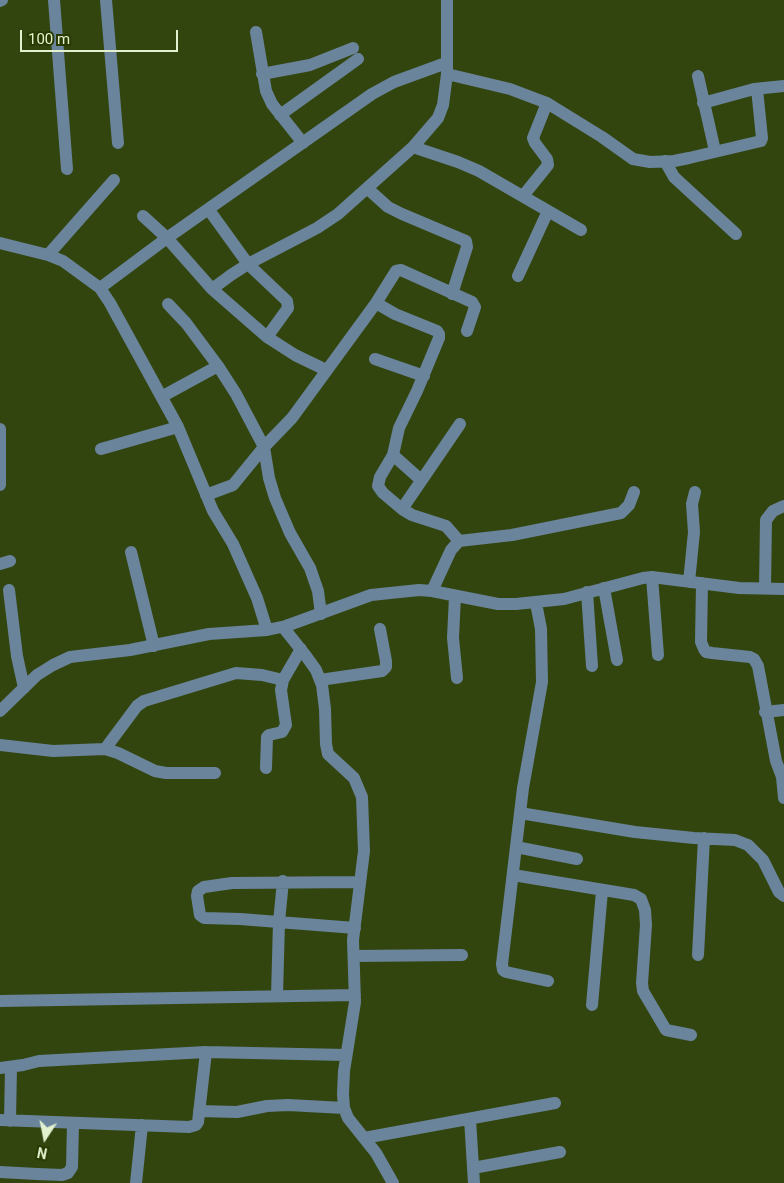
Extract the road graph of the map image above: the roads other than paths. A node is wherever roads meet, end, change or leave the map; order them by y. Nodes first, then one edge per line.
1 (54, 0) edge
2 (106, 0) edge
3 (447, 0) edge
4 (256, 32) dead end
5 (447, 68) junction
6 (262, 74) junction
7 (698, 76) dead end
8 (784, 86) edge
9 (757, 89) junction
10 (547, 103) junction
11 (703, 103) junction
12 (280, 115) junction
13 (118, 143) dead end
14 (303, 143) junction
15 (413, 147) junction
16 (715, 152) junction
17 (665, 161) junction
18 (67, 169) dead end
19 (114, 180) dead end
20 (368, 189) junction
21 (523, 196) junction
22 (209, 210) junction
23 (548, 211) junction
24 (143, 216) dead end
25 (581, 230) dead end
26 (736, 234) dead end
27 (167, 238) junction
28 (0, 243) edge
29 (48, 255) junction
30 (248, 264) junction
31 (518, 276) dead end
32 (100, 288) junction
33 (212, 289) junction
34 (452, 294) junction
35 (376, 303) junction
36 (168, 304) dead end
37 (468, 331) dead end
38 (267, 338) junction
39 (375, 359) dead end
40 (218, 366) junction
41 (326, 370) junction
42 (424, 376) junction
43 (162, 396) junction
44 (460, 424) dead end
45 (178, 426) junction
46 (0, 429) edge
47 (264, 447) junction
48 (101, 449) dead end
49 (393, 455) junction
50 (421, 480) junction
51 (0, 485) edge
52 (634, 492) dead end
53 (695, 492) dead end
54 (206, 496) junction
55 (784, 506) edge
56 (402, 509) junction
57 (459, 541) junction
58 (131, 552) dead end
59 (652, 578) junction
60 (689, 582) junction
61 (702, 583) junction
62 (604, 588) junction
63 (765, 588) junction
64 (784, 589) edge
65 (9, 590) dead end
66 (432, 591) junction
67 (587, 592) junction
68 (455, 596) junction
69 (536, 603) junction
70 (320, 614) junction
71 (283, 627) junction
72 (380, 629) dead end
73 (267, 630) junction
74 (154, 646) junction
75 (301, 649) junction
76 (658, 655) dead end
77 (617, 660) dead end
78 (592, 666) dead end
79 (457, 678) dead end
80 (283, 680) junction
81 (320, 680) junction
82 (24, 688) junction
83 (784, 710) edge
84 (0, 711) edge
85 (765, 712) junction
86 (0, 744) edge
87 (105, 749) junction
88 (266, 768) dead end
89 (215, 772) dead end
90 (784, 798) edge
91 (520, 813) junction
92 (704, 838) junction
93 (516, 847) junction
94 (577, 859) dead end
95 (513, 875) junction
96 (282, 882) junction
97 (360, 882) junction
98 (602, 891) junction
99 (784, 896) edge
100 (279, 922) junction
101 (355, 928) junction
102 (462, 955) dead end
103 (354, 956) junction
104 (698, 956) dead end
105 (548, 981) dead end
106 (355, 995) junction
107 (277, 996) junction
108 (0, 1001) edge
109 (592, 1005) dead end
110 (691, 1035) dead end
111 (206, 1052) junction
112 (346, 1055) junction
113 (5, 1068) edge
114 (555, 1103) dead end
115 (344, 1108) junction
116 (199, 1111) junction
117 (470, 1119) junction
118 (5, 1121) edge
119 (73, 1123) junction
120 (142, 1125) junction
121 (364, 1138) junction
122 (560, 1152) dead end
123 (473, 1168) junction
124 (0, 1172) edge
125 (136, 1183) edge
126 (393, 1183) edge
127 (474, 1183) edge

1 - 18 street
2 - 13 street
3 - 5 street
4 - 6 street
5 - 10 street
5 - 14 street
5 - 15 street
6 - 12 street
6 - 12 street
7 - 11 street
8 - 9 street
9 - 11 street
9 - 16 street
10 - 17 street
10 - 21 street
11 - 16 street
12 - 14 street
14 - 22 street
15 - 20 street
15 - 21 street
16 - 17 street
17 - 26 street
19 - 29 street
20 - 30 street
20 - 34 street
21 - 23 street
22 - 27 street
22 - 30 street
23 - 25 street
23 - 31 street
24 - 27 street
27 - 32 street
27 - 33 street
28 - 29 street
29 - 32 street
30 - 33 street
30 - 38 street
32 - 43 street
33 - 38 street
34 - 35 street
34 - 37 street
35 - 41 street
35 - 42 street
36 - 40 street
38 - 41 street
39 - 42 street
40 - 43 street
40 - 47 street
41 - 47 street
42 - 49 street
43 - 45 street
44 - 50 street
45 - 48 street
45 - 54 street
46 - 51 street
47 - 54 street
47 - 70 street
49 - 50 street
49 - 56 street
50 - 56 street
52 - 57 street
53 - 60 street
54 - 73 street
55 - 63 street
56 - 57 street
57 - 66 street
58 - 74 street
59 - 60 street
59 - 62 street
59 - 76 street
60 - 61 street
61 - 63 street
61 - 85 street
62 - 67 street
62 - 77 street
63 - 64 street
65 - 82 street
66 - 68 street
66 - 70 street
67 - 69 street
67 - 78 street
68 - 69 street
68 - 79 street
69 - 91 street
70 - 71 street
71 - 73 street
71 - 75 street
72 - 81 street
73 - 74 street
74 - 82 street
75 - 80 street
75 - 81 street
80 - 87 street
80 - 88 street
81 - 97 street
82 - 84 street
83 - 85 street
85 - 90 street
86 - 87 street
87 - 89 street
91 - 92 street
91 - 93 street
92 - 99 street
92 - 104 street
93 - 94 street
93 - 95 street
95 - 98 street
95 - 105 street
96 - 97 street
96 - 100 street
96 - 100 street
97 - 101 street
98 - 109 street
98 - 110 street
100 - 101 street
100 - 107 street
101 - 103 street
102 - 103 street
103 - 106 street
106 - 107 street
106 - 112 street
107 - 108 street
111 - 112 street
111 - 113 street
111 - 116 street
112 - 115 street
113 - 118 street
114 - 117 street
115 - 116 street
115 - 121 street
116 - 120 street
117 - 121 street
117 - 123 street
118 - 119 street
119 - 120 street
119 - 124 street
120 - 125 street
121 - 126 street
122 - 123 street
123 - 127 street

